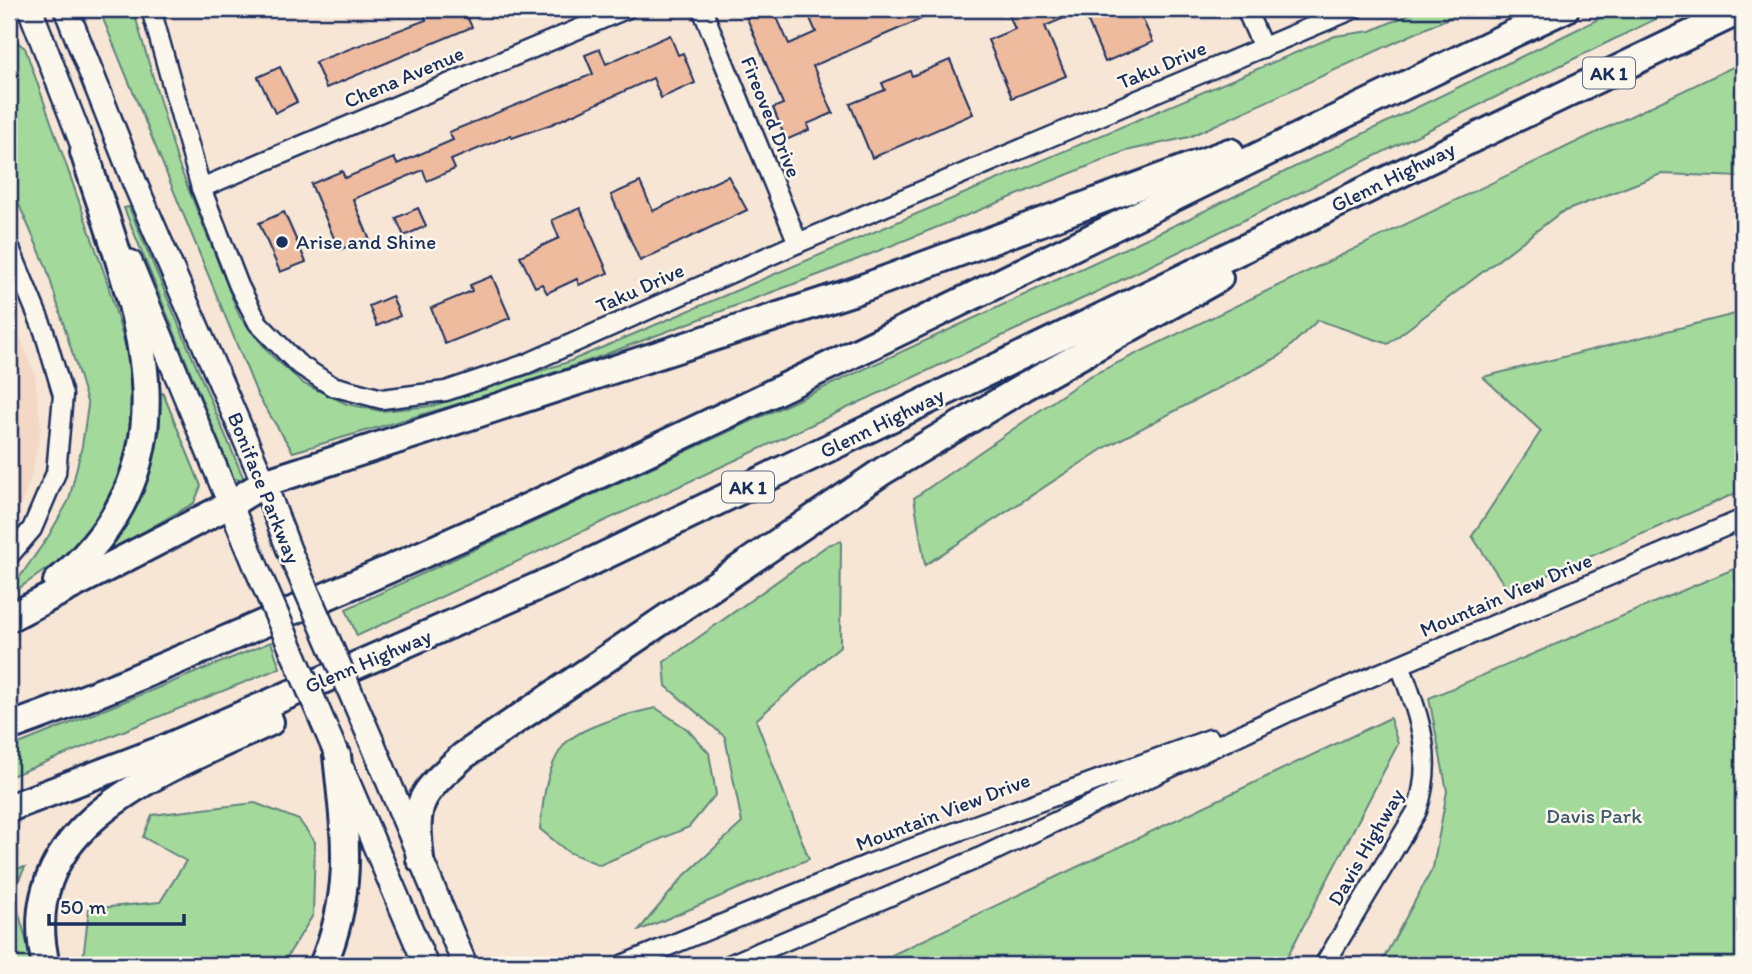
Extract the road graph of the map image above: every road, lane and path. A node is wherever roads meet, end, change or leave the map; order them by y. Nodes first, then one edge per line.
1 (30, 9) edge
2 (66, 9) edge
3 (151, 9) edge
4 (626, 9) edge
5 (702, 9) edge
6 (1246, 9) edge
7 (1354, 9) edge
8 (1566, 9) edge
9 (1743, 9) edge
10 (1263, 48) junction
11 (1344, 112) junction
12 (1475, 137) junction
13 (84, 152) junction
14 (201, 188) junction
15 (798, 243) junction
16 (9, 246) edge
17 (264, 483) junction
18 (229, 505) junction
19 (1743, 519) edge
20 (9, 556) edge
21 (564, 575) junction
22 (9, 612) edge
23 (9, 618) edge
24 (1400, 665) junction
25 (1286, 713) junction
26 (9, 727) edge
27 (337, 755) junction
28 (9, 808) edge
29 (420, 859) junction
30 (46, 965) edge
31 (323, 965) edge
32 (426, 965) edge
33 (465, 965) edge
34 (622, 965) edge
35 (729, 965) edge
36 (1324, 965) edge

1 - 13 main road, Boniface Parkway
2 - 17 main road, Boniface Parkway
3 - 14 street, Taku Drive
4 - 14 street, Chena Avenue
5 - 15 street, Fireoved Drive
6 - 10 street
7 - 10 street, Taku Drive
8 - 11 highway
9 - 12 highway, Glenn Highway / AK 1
10 - 15 street, Taku Drive
11 - 17 highway
11 - 26 highway
12 - 21 highway, Glenn Highway / AK 1
12 - 29 highway
13 - 18 main road, Boniface Parkway
13 - 22 highway
14 - 15 street, Taku Drive
16 - 20 street
17 - 18 highway
17 - 29 main road, Boniface Parkway, bridge
18 - 23 highway
18 - 27 main road, Boniface Parkway, bridge
19 - 24 street, Mountain View Drive
21 - 28 highway, Glenn Highway / AK 1
21 - 30 highway
24 - 25 street, Mountain View Drive
24 - 36 street, Davis Highway
25 - 34 street, Mountain View Drive
25 - 35 street, Mountain View Drive
27 - 31 highway
27 - 32 main road, Boniface Parkway
29 - 33 main road, Boniface Parkway

